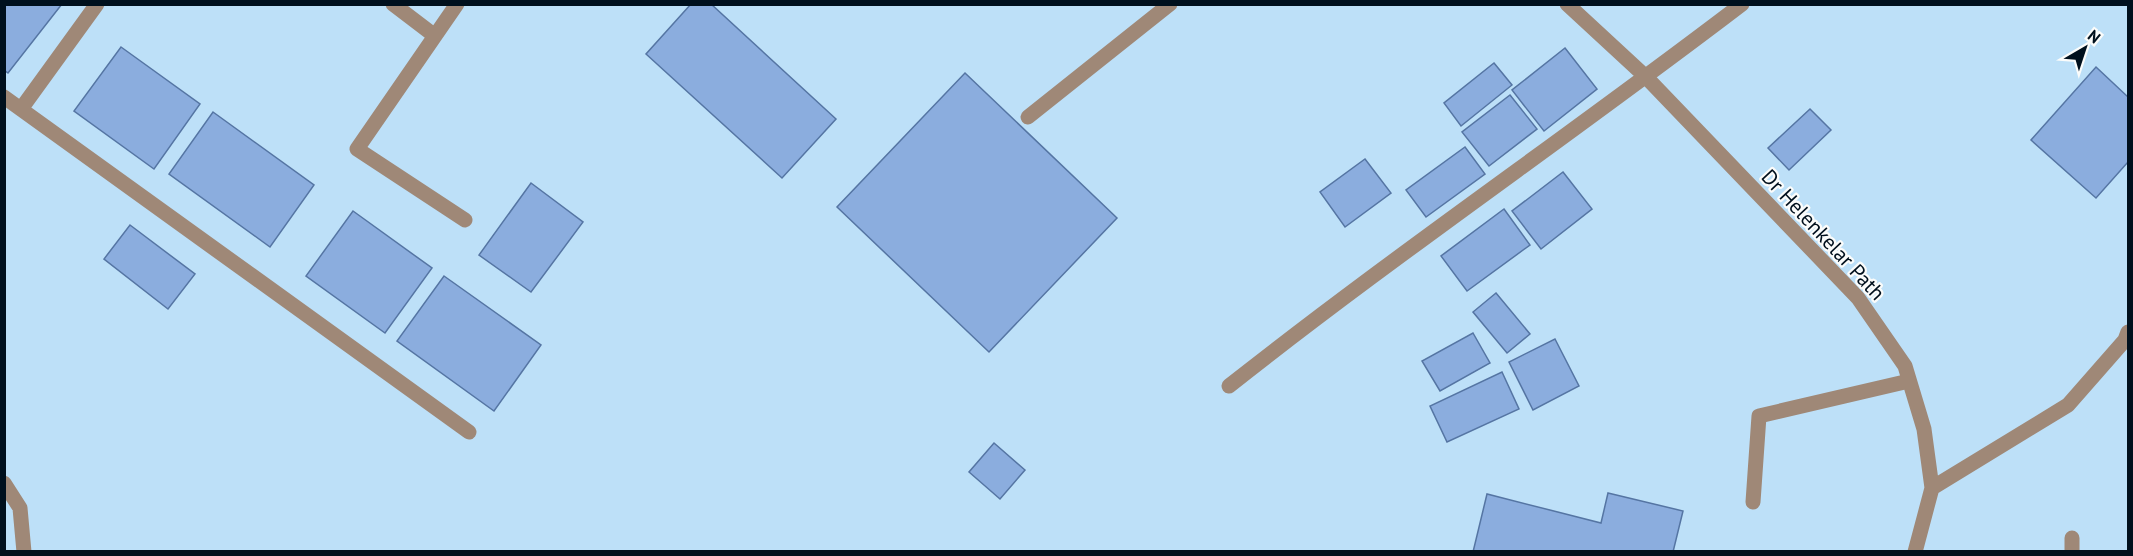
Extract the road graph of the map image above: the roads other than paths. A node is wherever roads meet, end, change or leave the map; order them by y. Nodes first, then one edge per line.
1 (97, 4) edge
2 (393, 4) edge
3 (457, 4) edge
4 (1170, 4) edge
5 (1567, 4) edge
6 (1742, 4) edge
7 (435, 36) junction
8 (1646, 77) junction
9 (4, 97) edge
10 (21, 109) junction
11 (1028, 117) dead end
12 (465, 220) dead end
13 (2128, 332) edge
14 (1909, 381) junction
15 (1229, 386) dead end
16 (469, 432) dead end
17 (4, 483) edge
18 (1932, 488) junction
19 (1753, 502) dead end
20 (24, 552) edge
21 (1915, 552) edge

1 - 10 street
2 - 7 street
3 - 7 street
4 - 11 street
5 - 8 street, Dr Helenkelar Path
6 - 8 street
7 - 12 street
8 - 14 street, Dr Helenkelar Path
8 - 15 street
9 - 10 street
10 - 16 street
13 - 18 street
14 - 18 street, Dr Helenkelar Path
14 - 19 street
17 - 20 street
18 - 21 street, Dr Helenkelar Path

